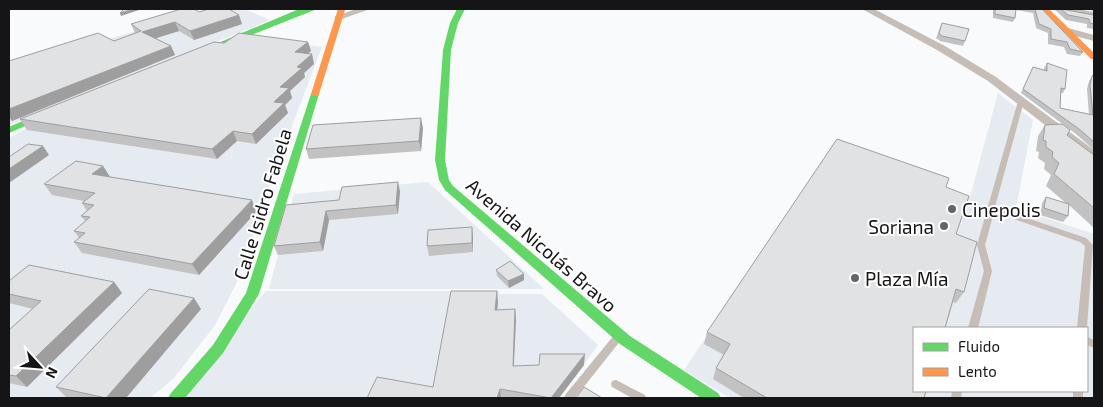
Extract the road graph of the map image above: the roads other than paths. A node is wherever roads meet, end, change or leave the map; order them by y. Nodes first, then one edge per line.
1 (313, 9) edge
2 (365, 9) edge
3 (461, 9) edge
4 (867, 9) edge
5 (1045, 9) edge
6 (1063, 9) edge
7 (341, 11) edge
8 (1094, 15) edge
9 (1068, 31) junction
10 (1094, 38) edge
11 (1090, 49) edge
12 (1094, 57) edge
13 (183, 59) edge
14 (1021, 101) junction
15 (64, 107) edge
16 (9, 130) edge
17 (1094, 156) edge
18 (991, 208) junction
19 (973, 327) edge
20 (1082, 327) edge
21 (619, 335) junction
22 (616, 384) dead end
23 (181, 398) edge
24 (569, 398) edge
25 (641, 398) edge
26 (713, 398) edge

1 - 13 street
2 - 7 street
3 - 21 street, Avenida Nicolás Bravo
4 - 14 street
5 - 9 street
6 - 8 street
7 - 23 street, Calle Isidro Fabela
9 - 10 street
9 - 11 street
11 - 12 street
14 - 17 street
14 - 18 lane
15 - 16 street
18 - 19 lane
18 - 20 lane
21 - 24 lane
21 - 26 street, Avenida Nicolás Bravo
22 - 25 lane

